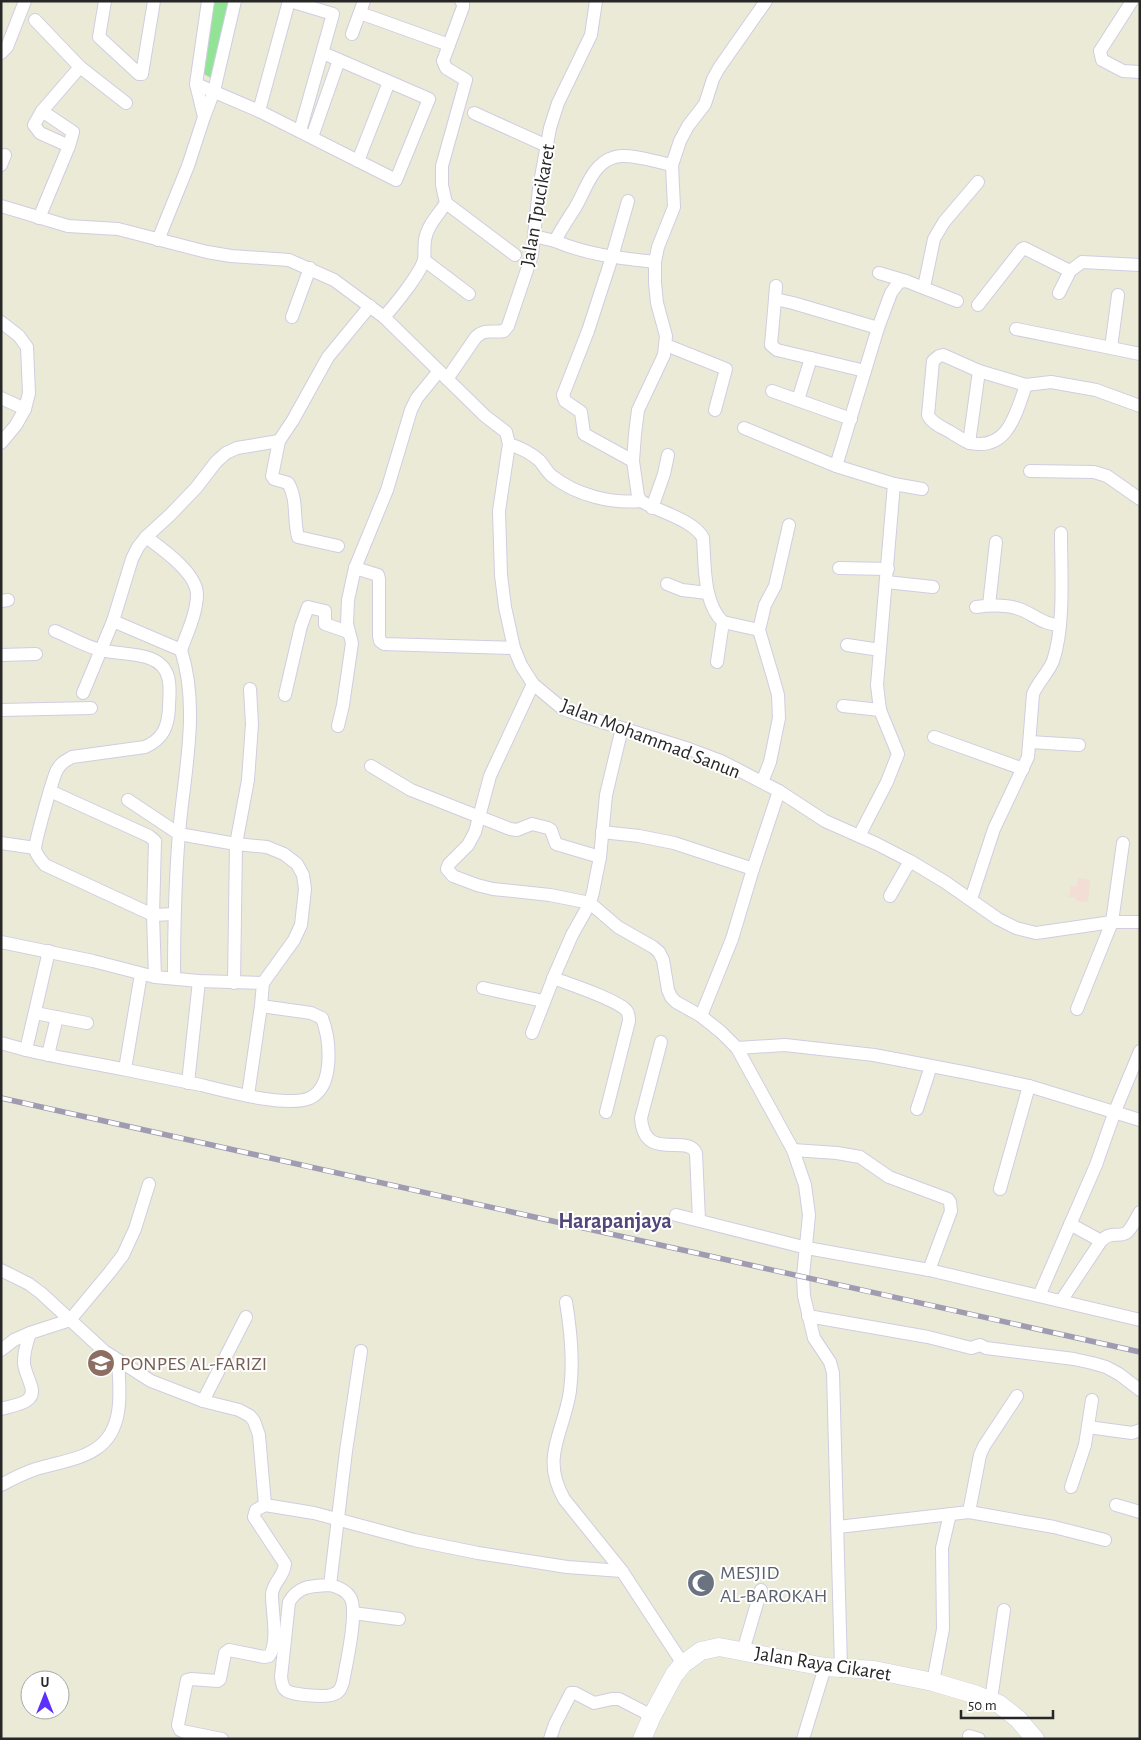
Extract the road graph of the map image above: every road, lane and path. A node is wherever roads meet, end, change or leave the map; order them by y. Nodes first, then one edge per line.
1 (25, 1) edge
2 (104, 1) edge
3 (154, 1) edge
4 (208, 1) edge
5 (235, 1) edge
6 (290, 1) edge
7 (461, 1) edge
8 (596, 1) edge
9 (766, 1) edge
10 (1132, 1) edge
11 (362, 7) edge
12 (35, 20) dead end
13 (352, 34) dead end
14 (449, 45) junction
15 (1, 53) edge
16 (323, 53) junction
17 (339, 60) junction
18 (80, 67) junction
19 (1140, 72) edge
20 (389, 82) junction
21 (196, 84) junction
22 (214, 91) junction
23 (126, 102) dead end
24 (259, 110) junction
25 (42, 111) junction
26 (474, 113) dead end
27 (204, 117) junction
28 (300, 131) junction
29 (312, 137) junction
30 (69, 146) junction
31 (547, 146) junction
32 (358, 161) junction
33 (672, 165) junction
34 (978, 182) dead end
35 (628, 201) dead end
36 (446, 203) junction
37 (1, 206) edge
38 (39, 218) junction
39 (544, 238) junction
40 (158, 240) junction
41 (515, 255) dead end
42 (612, 257) junction
43 (424, 260) junction
44 (655, 262) junction
45 (1140, 265) edge
46 (310, 268) junction
47 (1070, 272) junction
48 (878, 273) dead end
49 (906, 281) junction
50 (924, 287) junction
51 (1059, 292) dead end
52 (469, 294) dead end
53 (1118, 295) dead end
54 (957, 301) dead end
55 (978, 305) dead end
56 (370, 306) junction
57 (292, 317) dead end
58 (384, 317) junction
59 (1, 322) edge
60 (878, 328) junction
61 (1016, 329) dead end
62 (666, 345) junction
63 (1111, 348) junction
64 (1140, 354) edge
65 (810, 358) junction
66 (865, 371) junction
67 (979, 371) junction
68 (443, 375) junction
69 (1026, 386) junction
70 (772, 391) dead end
71 (1, 398) edge
72 (798, 400) junction
73 (1140, 406) edge
74 (25, 409) junction
75 (715, 410) dead end
76 (851, 419) junction
77 (744, 428) dead end
78 (279, 441) junction
79 (1, 443) edge
80 (969, 443) junction
81 (509, 444) junction
82 (668, 455) dead end
83 (633, 461) junction
84 (836, 466) junction
85 (1030, 471) dead end
86 (894, 484) junction
87 (922, 489) dead end
88 (1140, 499) edge
89 (647, 505) junction
90 (789, 525) dead end
91 (1061, 534) dead end
92 (146, 537) junction
93 (996, 542) dead end
94 (338, 546) dead end
95 (356, 568) junction
96 (839, 568) dead end
97 (887, 575) junction
98 (667, 584) dead end
99 (933, 587) dead end
100 (708, 593) junction
101 (990, 605) junction
102 (976, 607) dead end
103 (723, 622) junction
104 (1060, 625) junction
105 (110, 629) junction
106 (759, 630) junction
107 (55, 631) dead end
108 (348, 632) junction
109 (847, 646) dead end
110 (514, 648) junction
111 (100, 650) junction
112 (181, 650) junction
113 (880, 650) junction
114 (36, 654) dead end
115 (1, 655) edge
116 (717, 662) dead end
117 (533, 684) junction
118 (250, 689) dead end
119 (83, 693) dead end
120 (285, 695) dead end
121 (843, 706) dead end
122 (91, 708) dead end
123 (1, 710) edge
124 (880, 710) junction
125 (338, 726) dead end
126 (622, 728) junction
127 (934, 737) dead end
128 (1030, 742) junction
129 (1079, 745) dead end
130 (371, 766) dead end
131 (1023, 769) junction
132 (762, 782) junction
133 (50, 791) junction
134 (779, 791) junction
135 (128, 800) dead end
136 (480, 818) junction
137 (602, 832) junction
138 (179, 834) junction
139 (859, 836) junction
140 (1, 843) edge
141 (1123, 843) dead end
142 (236, 844) junction
143 (35, 848) junction
144 (600, 857) junction
145 (910, 861) junction
146 (753, 869) junction
147 (890, 896) dead end
148 (972, 899) junction
149 (590, 904) junction
150 (164, 914) junction
151 (1112, 922) junction
152 (1140, 922) edge
153 (1, 942) edge
154 (49, 951) junction
155 (556, 972) junction
156 (141, 974) junction
157 (155, 977) junction
158 (174, 978) junction
159 (199, 981) junction
160 (234, 983) junction
161 (262, 984) junction
162 (483, 988) dead end
163 (543, 1001) junction
164 (262, 1006) junction
165 (1077, 1009) dead end
166 (35, 1013) junction
167 (701, 1016) junction
168 (56, 1017) junction
169 (87, 1023) dead end
170 (532, 1033) dead end
171 (661, 1042) dead end
172 (1, 1043) edge
173 (737, 1048) junction
174 (26, 1050) junction
175 (1140, 1051) edge
176 (48, 1055) junction
177 (931, 1066) junction
178 (125, 1070) junction
179 (188, 1083) junction
180 (1029, 1086) junction
181 (248, 1096) junction
182 (917, 1109) dead end
183 (606, 1112) dead end
184 (1115, 1112) junction
185 (1140, 1120) edge
186 (793, 1150) junction
187 (149, 1184) dead end
188 (1000, 1189) dead end
189 (1140, 1212) edge
190 (676, 1215) dead end
191 (699, 1220) junction
192 (1070, 1224) junction
193 (1101, 1241) junction
194 (807, 1248) junction
195 (1, 1270) edge
196 (929, 1270) junction
197 (1040, 1296) junction
198 (1061, 1301) junction
199 (566, 1302) dead end
200 (808, 1316) junction
201 (246, 1317) dead end
202 (70, 1320) junction
203 (1140, 1320) edge
204 (30, 1332) junction
205 (1, 1350) edge
206 (361, 1351) dead end
207 (118, 1361) junction
208 (1140, 1390) edge
209 (1017, 1396) dead end
210 (1092, 1400) dead end
211 (203, 1401) junction
212 (1, 1409) edge
213 (1088, 1427) junction
214 (1140, 1430) edge
215 (1, 1485) edge
216 (1071, 1486) dead end
217 (265, 1505) junction
218 (1116, 1505) dead end
219 (969, 1512) junction
220 (1140, 1512) edge
221 (950, 1514) junction
222 (338, 1518) junction
223 (838, 1528) junction
224 (1105, 1540) dead end
225 (622, 1571) junction
226 (330, 1585) junction
227 (760, 1590) dead end
228 (1004, 1610) dead end
229 (354, 1614) junction
230 (399, 1619) dead end
231 (743, 1651) junction
232 (683, 1664) junction
233 (833, 1668) junction
234 (933, 1682) junction
235 (990, 1700) junction
236 (652, 1716) junction
237 (222, 1739) edge
238 (550, 1739) edge
239 (642, 1739) edge
240 (803, 1739) edge
241 (1035, 1739) edge

1 - 15 street
2 - 3 street
4 - 21 street
5 - 22 street
6 - 16 street
6 - 24 street
7 - 14 street
8 - 31 street, Jalan Tpucikaret
9 - 33 street
10 - 19 street
11 - 13 street
11 - 14 street
12 - 18 street
14 - 36 street
16 - 17 street
16 - 28 street
17 - 20 street
17 - 29 street
18 - 23 street
18 - 25 street
20 - 32 street
20 - 32 street
21 - 22 street
21 - 27 street
22 - 24 street
22 - 27 street
24 - 28 street
25 - 30 street
25 - 30 street
26 - 31 street
27 - 40 street
28 - 29 street
29 - 32 street
30 - 38 street
31 - 39 street, Jalan Tpucikaret
33 - 39 street
33 - 44 street
34 - 50 street
35 - 42 street
36 - 41 street
36 - 43 street
37 - 38 street
38 - 40 street
39 - 42 street
39 - 68 street, Jalan Tpucikaret
40 - 46 street
42 - 44 street
42 - 83 street
43 - 52 street
43 - 58 street
44 - 62 street
45 - 47 street
46 - 56 street
46 - 57 street
47 - 51 street
47 - 55 street
48 - 49 street
49 - 50 street
49 - 60 street
50 - 54 street
53 - 63 street
56 - 58 street
56 - 78 street
58 - 68 street
59 - 74 street
60 - 65 street
60 - 66 street
61 - 63 street
62 - 75 street
62 - 83 street
63 - 64 street
65 - 66 street
65 - 72 street
66 - 76 street
67 - 69 street
67 - 80 street
67 - 80 street
68 - 81 street
68 - 95 street
69 - 73 street
69 - 80 street
70 - 72 street
71 - 74 street
72 - 76 street
74 - 79 street
76 - 84 street
77 - 84 street
78 - 92 street
78 - 94 street
81 - 89 street
81 - 110 street, Jalan Mohammad Sanun
82 - 89 street
83 - 89 street
84 - 86 street
85 - 88 street
86 - 87 street
86 - 97 street
89 - 100 street
90 - 106 street
91 - 104 street
92 - 105 street
92 - 112 street
93 - 101 street
95 - 108 street
95 - 110 street
96 - 97 street
97 - 99 street
97 - 113 street
98 - 100 street
100 - 103 street
101 - 102 street
101 - 104 street
103 - 106 street
103 - 116 street
104 - 128 street
105 - 111 street
105 - 112 street
106 - 132 street
107 - 111 street
108 - 120 street
108 - 125 street
109 - 113 street
110 - 117 street, Jalan Mohammad Sanun
111 - 119 street
111 - 133 street
112 - 138 street
113 - 124 street
114 - 115 street
117 - 126 street, Jalan Mohammad Sanun
117 - 136 street
118 - 142 street
121 - 124 street
122 - 123 street
124 - 139 street
126 - 132 street, Jalan Mohammad Sanun
126 - 137 street
127 - 131 street
128 - 129 street
128 - 131 street
130 - 136 street
131 - 148 street
132 - 134 street, Jalan Mohammad Sanun
133 - 143 street
133 - 150 street
134 - 139 street, Jalan Mohammad Sanun
134 - 146 street
135 - 138 street
136 - 144 street
136 - 149 street
137 - 144 street
137 - 146 street
138 - 142 street
138 - 150 street
139 - 145 street, Jalan Mohammad Sanun
140 - 143 street
141 - 151 street
142 - 160 street
142 - 161 street
143 - 150 street
144 - 149 street
145 - 147 street
145 - 148 street, Jalan Mohammad Sanun
146 - 167 street
148 - 151 street, Jalan Mohammad Sanun
149 - 155 street
149 - 167 street
150 - 157 street
150 - 158 street
151 - 152 street, Jalan Mohammad Sanun
151 - 165 street
153 - 154 street
154 - 156 street
154 - 166 street
155 - 163 street
155 - 183 street
156 - 157 street
156 - 178 street
157 - 158 street
158 - 159 street
159 - 160 street
159 - 179 street
160 - 161 street
161 - 164 street
162 - 163 street
163 - 170 street
164 - 181 street
164 - 181 street
166 - 168 street
166 - 174 street
167 - 173 street
168 - 169 street
168 - 176 street
171 - 191 street
172 - 174 street
173 - 177 street
173 - 186 street
174 - 176 street
175 - 184 street
176 - 178 street
177 - 180 street
177 - 182 street
178 - 179 street
179 - 181 street
180 - 184 street
180 - 188 street
184 - 185 street
184 - 192 street
186 - 194 street
186 - 196 street
187 - 202 street
189 - 193 street
190 - 191 street
191 - 194 street
192 - 193 street
192 - 197 street
193 - 198 street
194 - 196 street
194 - 200 street
195 - 202 street
196 - 197 street
197 - 198 street
198 - 203 street
199 - 225 street
200 - 208 street
200 - 223 street
201 - 211 street
202 - 204 street
202 - 207 street
204 - 205 street
204 - 212 street
206 - 222 street
207 - 211 street
207 - 215 street
209 - 219 street
210 - 213 street
211 - 217 street
213 - 214 street
213 - 216 street
217 - 222 street
217 - 237 street
218 - 220 street
219 - 221 street
219 - 224 street
221 - 223 street
221 - 234 street
222 - 225 street
222 - 226 street
223 - 233 street
225 - 232 street
226 - 229 street
226 - 229 street
227 - 231 street
228 - 235 street
229 - 230 street
231 - 232 main road, Jalan Raya Cikaret
231 - 233 main road, Jalan Raya Cikaret
232 - 236 main road, Jalan Raya Cikaret
233 - 234 main road, Jalan Raya Cikaret
233 - 240 street
234 - 235 main road, Jalan Raya Cikaret
235 - 241 main road, Jalan Raya Cikaret
236 - 238 street
236 - 239 main road, Jalan Raya Cikaret

